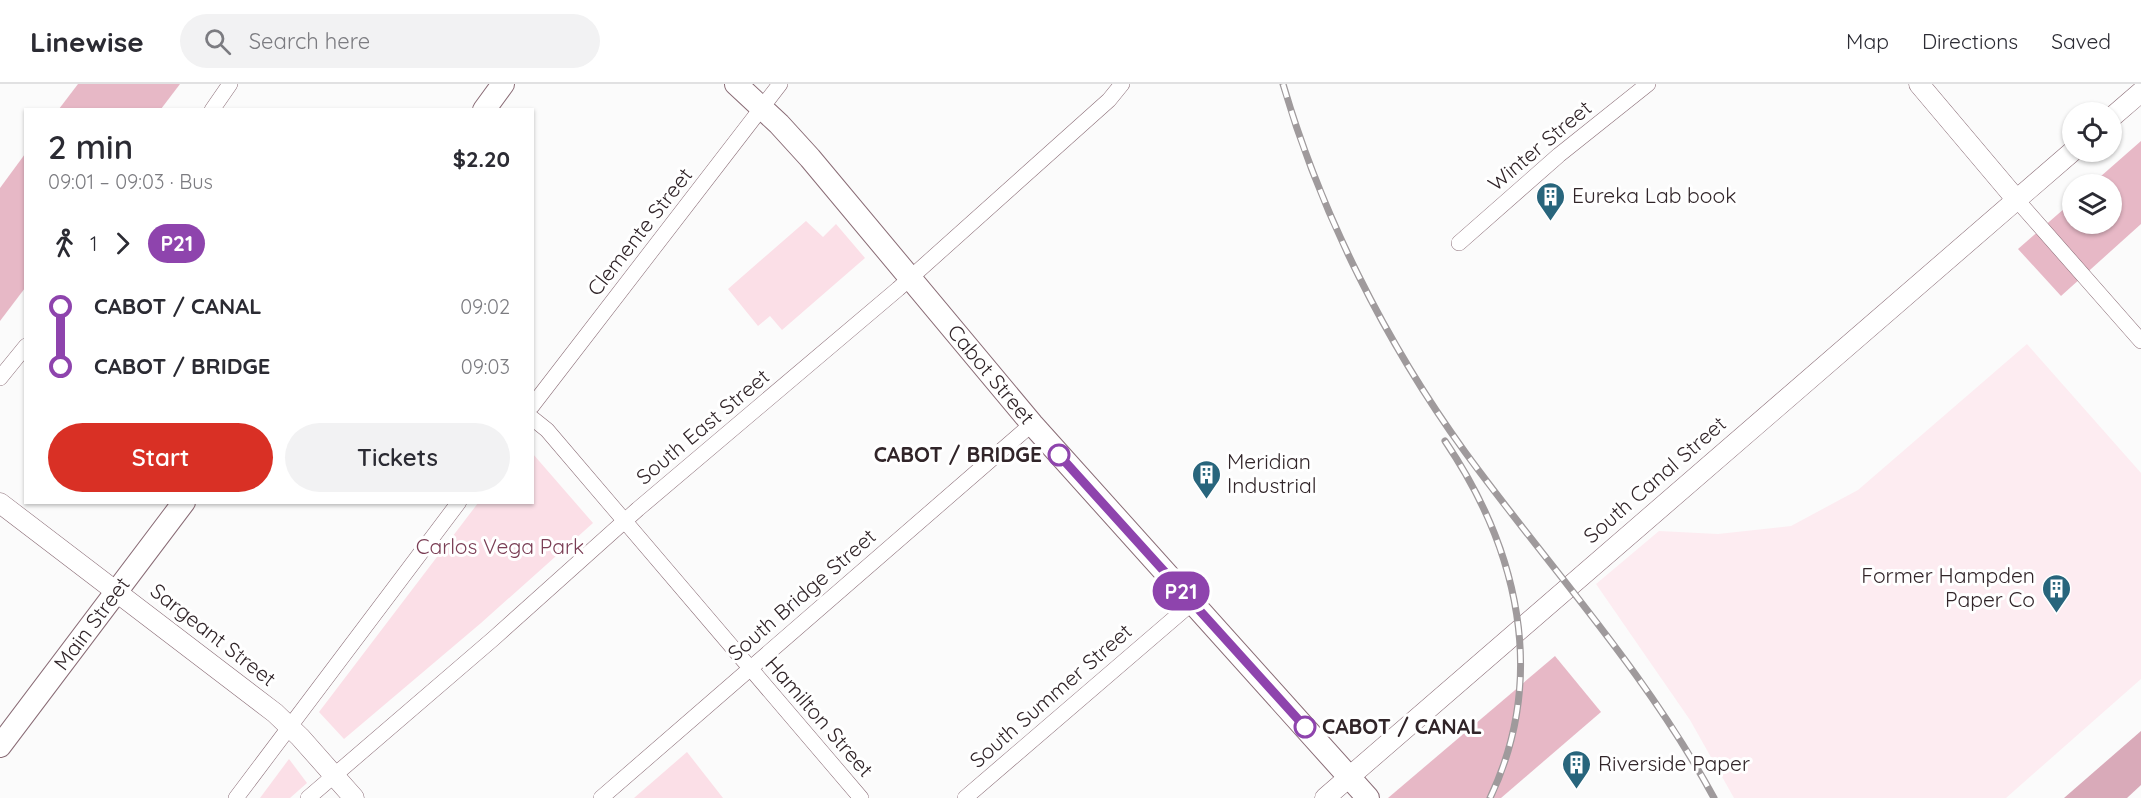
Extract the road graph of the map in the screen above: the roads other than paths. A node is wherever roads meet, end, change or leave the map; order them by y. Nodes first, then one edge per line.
1 (230, 84) edge
2 (503, 84) edge
3 (736, 84) edge
4 (780, 84) edge
5 (1122, 84) edge
6 (1648, 84) edge
7 (1919, 84) edge
8 (2141, 92) edge
9 (213, 108) edge
10 (485, 108) edge
11 (762, 108) junction
12 (2122, 108) edge
13 (2062, 162) edge
14 (2023, 206) junction
15 (1459, 243) dead end
16 (909, 277) junction
17 (2141, 341) edge
18 (24, 348) edge
19 (0, 378) edge
20 (534, 403) edge
21 (534, 420) edge
22 (1032, 424) junction
23 (0, 503) edge
24 (182, 504) edge
25 (457, 504) edge
26 (624, 522) junction
27 (117, 591) junction
28 (1192, 603) junction
29 (748, 668) junction
30 (289, 726) junction
31 (0, 746) edge
32 (334, 775) junction
33 (1360, 789) edge
34 (236, 798) edge
35 (308, 798) edge
36 (354, 798) edge
37 (600, 798) edge
38 (861, 798) edge
39 (965, 798) edge
40 (1325, 798) edge

1 - 9 street
2 - 10 main road
3 - 11 main road, Cabot Street
4 - 11 street, Clemente Street
5 - 16 street, South East Street
6 - 15 street, Winter Street
7 - 14 street
8 - 12 street
11 - 16 main road, Cabot Street
11 - 20 street, Clemente Street
13 - 14 street, South Canal Street
14 - 17 street
14 - 33 street, South Canal Street
16 - 22 main road, Cabot Street
16 - 26 street, South East Street
18 - 19 street
21 - 26 street, Hamilton Street
22 - 28 main road, Cabot Street
22 - 29 street, South Bridge Street
23 - 27 street, Sargeant Street
24 - 27 main road, Main Street
25 - 30 street
26 - 29 street, Hamilton Street
26 - 32 street, South East Street
27 - 30 street, Sargeant Street
27 - 31 main road, Main Street
28 - 33 main road, Cabot Street
28 - 39 street, South Summer Street
29 - 37 street, South Bridge Street
29 - 38 street, Hamilton Street
30 - 32 street, Sargeant Street
30 - 34 street
32 - 35 street, South East Street
32 - 36 street, Sargeant Street
33 - 40 street, South Canal Street

